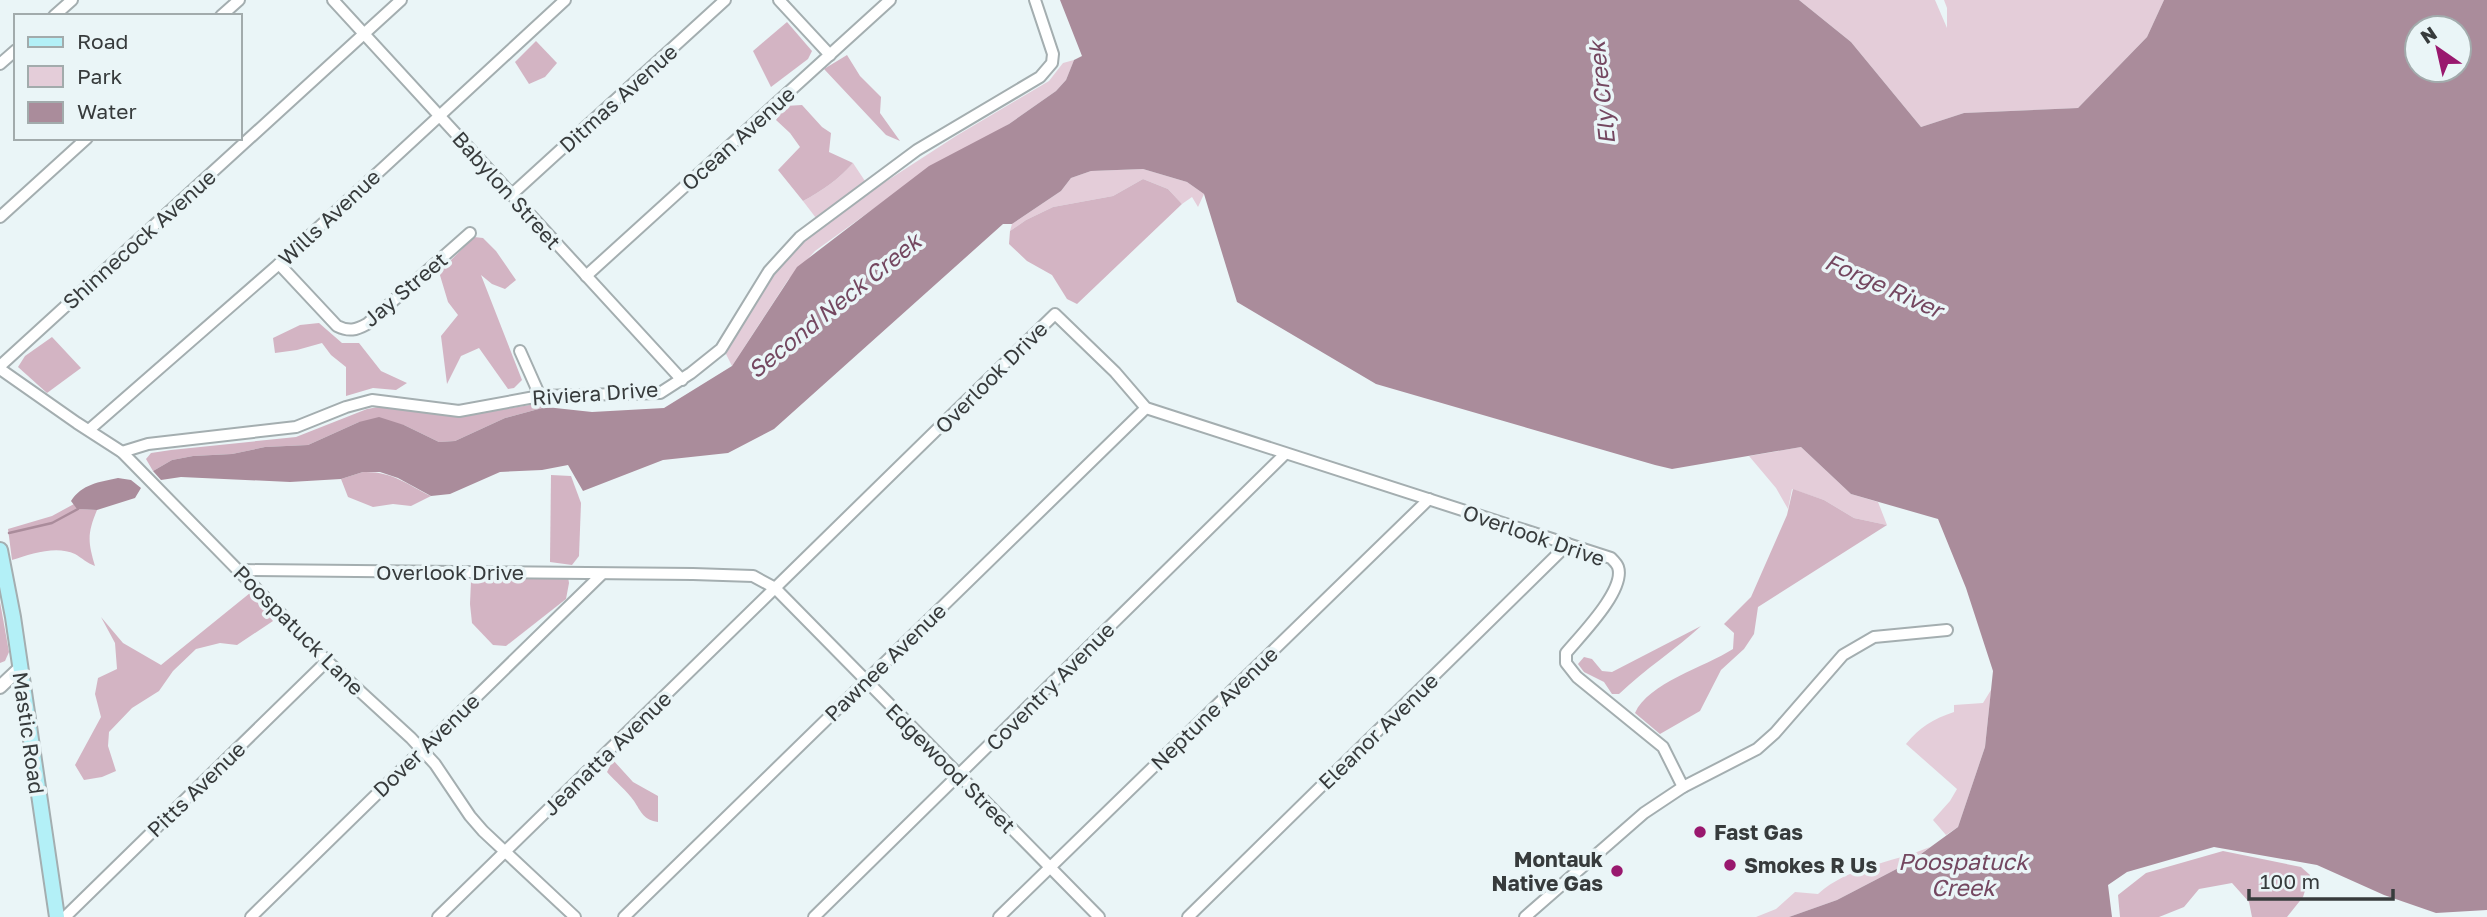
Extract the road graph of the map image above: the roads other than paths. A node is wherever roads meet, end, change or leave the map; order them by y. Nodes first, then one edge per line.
1 (72, 0) edge
2 (239, 0) edge
3 (333, 0) edge
4 (401, 0) edge
5 (565, 0) edge
6 (725, 0) edge
7 (779, 0) edge
8 (890, 0) edge
9 (1035, 0) edge
10 (56, 14) edge
11 (223, 14) edge
12 (364, 34) junction
13 (14, 52) edge
14 (830, 55) junction
15 (0, 64) edge
16 (439, 114) junction
17 (85, 140) edge
18 (511, 195) junction
19 (0, 217) edge
20 (470, 233) dead end
21 (279, 264) junction
22 (586, 276) junction
23 (520, 351) dead end
24 (0, 367) edge
25 (682, 380) junction
26 (540, 396) junction
27 (1146, 408) junction
28 (90, 429) junction
29 (122, 452) junction
30 (1284, 454) junction
31 (1429, 499) junction
32 (1568, 544) junction
33 (0, 550) edge
34 (240, 570) junction
35 (602, 574) junction
36 (775, 588) junction
37 (1947, 630) dead end
38 (327, 661) junction
39 (19, 669) junction
40 (865, 682) junction
41 (0, 687) edge
42 (421, 750) junction
43 (959, 775) junction
44 (1683, 788) junction
45 (504, 853) junction
46 (1050, 867) junction
47 (57, 917) edge
48 (65, 917) edge
49 (251, 917) edge
50 (438, 917) edge
51 (575, 917) edge
52 (624, 917) edge
53 (814, 917) edge
54 (999, 917) edge
55 (1099, 917) edge
56 (1188, 917) edge
57 (1525, 917) edge

1 - 10 street
2 - 11 street
3 - 12 street, Babylon Street
4 - 12 street, Shinnecock Avenue
5 - 16 street, Wills Avenue
6 - 18 street, Ditmas Avenue
7 - 14 street
8 - 14 street, Ocean Avenue
9 - 25 street, Riviera Drive
12 - 16 street, Babylon Street
12 - 24 street, Shinnecock Avenue
13 - 15 street
14 - 22 street, Ocean Avenue
16 - 18 street, Babylon Street
16 - 21 street, Wills Avenue
17 - 19 street
18 - 22 street, Babylon Street
20 - 21 street, Jay Street
21 - 28 street, Wills Avenue
22 - 25 street, Babylon Street
23 - 26 street
24 - 28 street, Poospatuck Lane
25 - 26 street, Riviera Drive
26 - 29 street, Riviera Drive
27 - 30 street, Overlook Drive
27 - 36 street, Overlook Drive
27 - 40 street, Pawnee Avenue
28 - 29 street, Poospatuck Lane
29 - 34 street, Poospatuck Lane
30 - 31 street, Overlook Drive
30 - 43 street, Coventry Avenue
31 - 32 street, Overlook Drive
31 - 46 street, Neptune Avenue
32 - 44 street, Overlook Drive
32 - 56 street, Eleanor Avenue
33 - 39 main road, Mastic Road
34 - 35 street, Overlook Drive
34 - 38 street, Poospatuck Lane
35 - 36 street, Overlook Drive
35 - 42 street, Dover Avenue
36 - 40 street, Edgewood Street
36 - 45 street, Jeanatta Avenue
37 - 44 street
38 - 42 street, Poospatuck Lane
38 - 48 street, Pitts Avenue
39 - 41 street
39 - 47 main road, Mastic Road
40 - 43 street, Edgewood Street
40 - 52 street, Pawnee Avenue
42 - 45 street, Poospatuck Lane
42 - 49 street, Dover Avenue
43 - 46 street, Edgewood Street
43 - 53 street, Coventry Avenue
44 - 57 street
45 - 50 street, Jeanatta Avenue
45 - 51 street, Poospatuck Lane
46 - 54 street, Neptune Avenue
46 - 55 street, Edgewood Street

